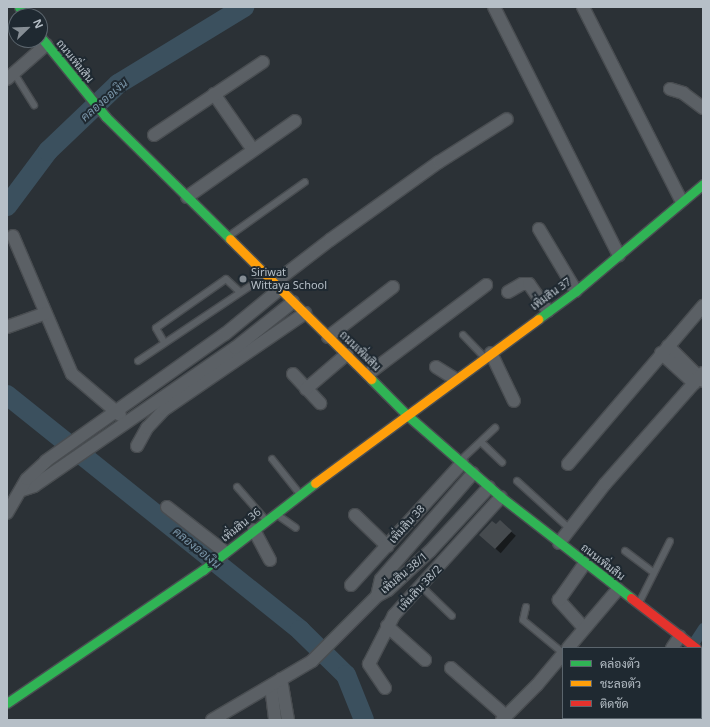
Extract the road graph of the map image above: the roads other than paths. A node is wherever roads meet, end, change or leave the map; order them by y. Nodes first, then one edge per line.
1 (494, 7) edge
2 (583, 7) edge
3 (48, 46) edge
4 (36, 48) edge
5 (263, 62) dead end
6 (10, 76) edge
7 (670, 89) dead end
8 (214, 94) junction
9 (34, 106) dead end
10 (703, 108) edge
11 (507, 118) dead end
12 (295, 121) dead end
13 (154, 135) dead end
14 (253, 150) junction
15 (305, 182) dead end
16 (703, 184) edge
17 (187, 197) junction
18 (681, 200) junction
19 (539, 229) dead end
20 (13, 236) dead end
21 (227, 237) junction
22 (620, 255) junction
23 (274, 283) junction
24 (486, 285) dead end
25 (393, 287) dead end
26 (576, 291) junction
27 (240, 292) junction
28 (508, 292) dead end
29 (293, 302) junction
30 (703, 306) edge
31 (548, 311) junction
32 (46, 313) junction
33 (305, 313) junction
34 (7, 327) edge
35 (463, 335) dead end
36 (328, 337) junction
37 (164, 342) junction
38 (665, 350) junction
39 (346, 354) junction
40 (488, 355) junction
41 (138, 361) dead end
42 (436, 367) dead end
43 (293, 374) dead end
44 (368, 374) junction
45 (455, 379) junction
46 (700, 379) edge
47 (306, 389) junction
48 (514, 401) dead end
49 (320, 404) dead end
50 (116, 411) junction
51 (407, 415) junction
52 (127, 422) junction
53 (495, 428) dead end
54 (482, 443) junction
55 (137, 446) dead end
56 (272, 459) dead end
57 (460, 462) junction
58 (502, 462) dead end
59 (568, 464) dead end
60 (474, 473) junction
61 (517, 481) dead end
62 (237, 487) dead end
63 (489, 487) junction
64 (22, 490) junction
65 (300, 494) junction
66 (501, 497) junction
67 (167, 507) dead end
68 (7, 513) edge
69 (275, 514) junction
70 (354, 515) dead end
71 (266, 520) junction
72 (296, 528) dead end
73 (254, 530) junction
74 (571, 530) junction
75 (670, 541) dead end
76 (559, 543) junction
77 (387, 546) junction
78 (625, 552) dead end
79 (224, 553) junction
80 (402, 554) junction
81 (270, 560) dead end
82 (585, 563) junction
83 (413, 567) junction
84 (654, 573) junction
85 (352, 585) dead end
86 (421, 586) junction
87 (618, 588) junction
88 (378, 596) junction
89 (638, 604) junction
90 (526, 607) dead end
91 (452, 616) dead end
92 (387, 626) junction
93 (584, 628) junction
94 (694, 646) edge
95 (569, 647) edge
96 (683, 647) edge
97 (562, 652) edge
98 (562, 654) edge
99 (425, 660) dead end
100 (451, 668) dead end
101 (276, 682) junction
102 (385, 688) dead end
103 (7, 703) edge
104 (504, 718) edge
105 (212, 720) edge
106 (275, 720) edge
107 (288, 720) edge

1 - 22 street
2 - 18 street
3 - 17 street, ถนนเพิ่มสิน
4 - 6 street
5 - 8 street
6 - 9 lane
7 - 10 street
8 - 13 street
8 - 14 street
11 - 23 street
12 - 14 street
14 - 17 street
15 - 21 lane
16 - 18 street, เพิ่มสิน 37
17 - 21 street, ถนนเพิ่มสิน
18 - 22 street, เพิ่มสิน 37
19 - 26 street
20 - 32 street
21 - 23 street, ถนนเพิ่มสิน
22 - 26 street, เพิ่มสิน 37
23 - 27 lane
23 - 29 street, ถนนเพิ่มสิน
23 - 50 street
24 - 44 street
25 - 36 street
26 - 31 street, เพิ่มสิน 37
27 - 37 lane
27 - 37 lane
28 - 31 street
29 - 33 street, ถนนเพิ่มสิน
29 - 52 street
30 - 38 street
31 - 40 street, เพิ่มสิน 37
32 - 34 street
32 - 50 street
33 - 36 street, ถนนเพิ่มสิน
33 - 55 street
35 - 40 lane
36 - 39 street, ถนนเพิ่มสิน
37 - 41 lane
38 - 46 street
38 - 59 street
39 - 44 street, ถนนเพิ่มสิน
39 - 47 street
40 - 45 street, เพิ่มสิน 37
40 - 48 street
42 - 45 street
43 - 47 street
44 - 51 street, ถนนเพิ่มสิน
45 - 51 street, เพิ่มสิน 37
46 - 74 street
47 - 49 street
50 - 52 street
50 - 64 street
51 - 57 street, ถนนเพิ่มสิน
51 - 65 street, เพิ่มสิน 36
52 - 64 street
53 - 54 lane
54 - 57 lane
54 - 58 lane
56 - 65 lane
57 - 60 street, ถนนเพิ่มสิน
57 - 77 street, เพิ่มสิน 38
60 - 63 street, ถนนเพิ่มสิน
60 - 80 street, เพิ่มสิน 38/1
61 - 74 lane
62 - 71 lane
63 - 66 street, ถนนเพิ่มสิน
63 - 83 street, เพิ่มสิน 38/1
64 - 68 street
65 - 69 street, เพิ่มสิน 36
66 - 76 street, ถนนเพิ่มสิน
66 - 86 street, เพิ่มสิน 38/2
67 - 79 street
69 - 71 street, เพิ่มสิน 36
69 - 72 lane
70 - 77 street
71 - 73 street, เพิ่มสิน 36
73 - 79 street, เพิ่มสิน 36
73 - 81 street
74 - 76 street
75 - 84 lane
76 - 82 street, ถนนเพิ่มสิน
77 - 85 street, เพิ่มสิน 38
78 - 84 lane
79 - 103 street, เพิ่มสิน 36
80 - 83 street
80 - 88 street, เพิ่มสิน 38/1
82 - 87 street, ถนนเพิ่มสิน
82 - 93 street
83 - 88 street, เพิ่มสิน 38/1
84 - 89 lane
86 - 91 lane
86 - 92 street, เพิ่มสิน 38/2
87 - 89 street, ถนนเพิ่มสิน
87 - 93 street
88 - 101 street
89 - 94 street, ถนนเพิ่มสิน
90 - 97 lane
92 - 99 street
92 - 102 street, เพิ่มสิน 38/2
93 - 95 street
94 - 96 street
98 - 104 street
100 - 104 street
101 - 105 street
101 - 106 street
101 - 107 street

